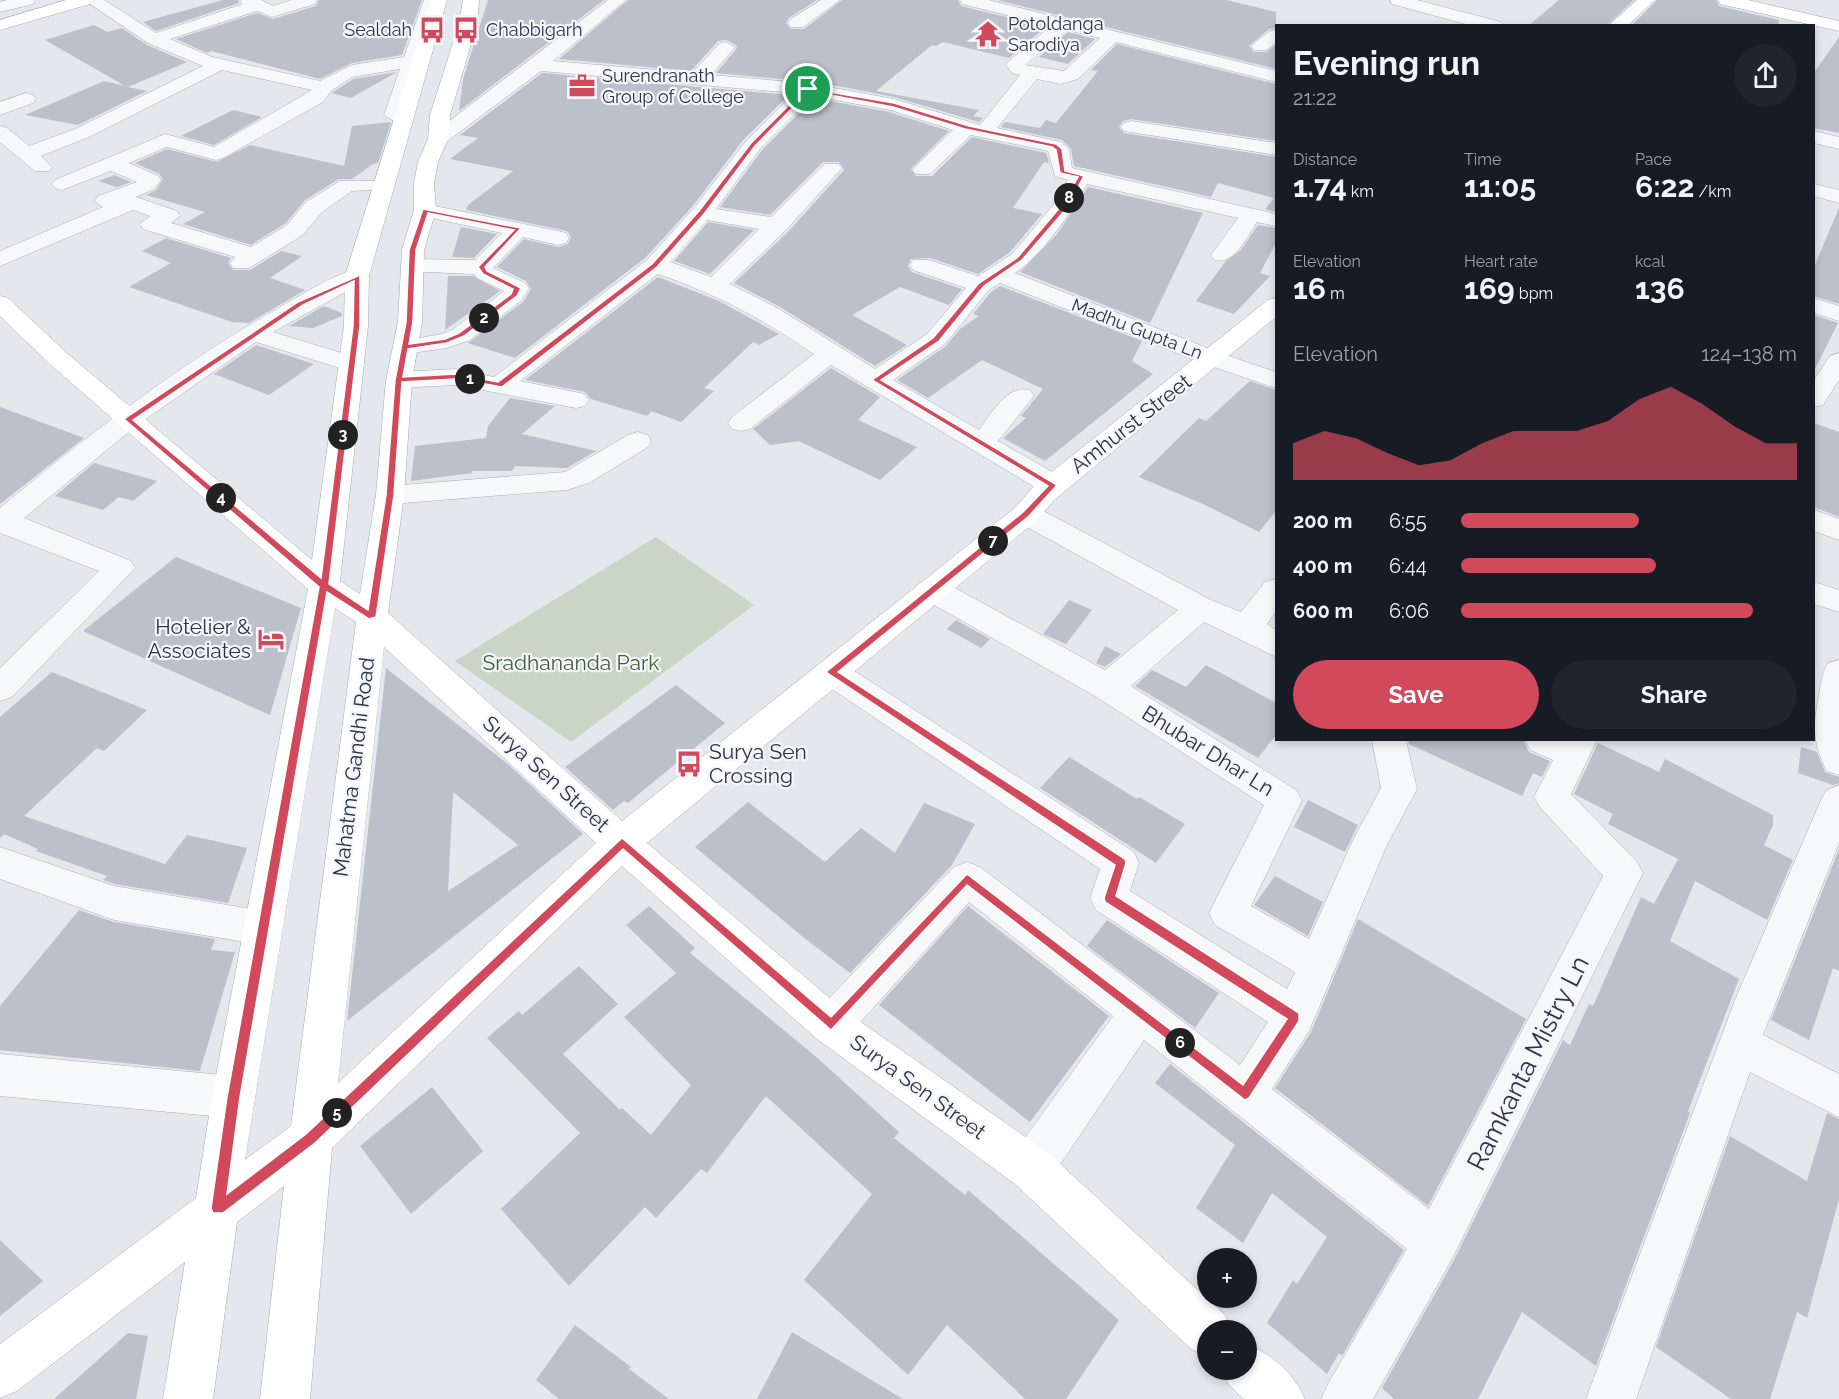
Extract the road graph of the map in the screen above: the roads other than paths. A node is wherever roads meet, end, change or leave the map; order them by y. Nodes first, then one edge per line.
1 (27, 0) edge
2 (64, 0) edge
3 (93, 0) edge
4 (309, 0) edge
5 (473, 0) edge
6 (618, 0) edge
7 (832, 0) edge
8 (968, 0) edge
9 (1398, 0) edge
10 (1647, 0) edge
11 (1726, 0) edge
12 (432, 1) edge
13 (253, 3) edge
14 (1055, 6) dead end
15 (0, 7) edge
16 (0, 18) edge
17 (1040, 18) junction
18 (797, 23) dead end
19 (468, 24) junction
20 (1063, 24) junction
21 (1488, 24) edge
22 (1618, 24) edge
23 (0, 25) edge
24 (1839, 26) edge
25 (1275, 36) edge
26 (1111, 37) junction
27 (154, 39) junction
28 (1260, 46) dead end
29 (726, 47) dead end
30 (412, 63) junction
31 (220, 64) junction
32 (537, 65) junction
33 (827, 70) dead end
34 (1032, 74) junction
35 (1275, 76) edge
36 (698, 78) junction
37 (322, 87) junction
38 (808, 89) junction
39 (26, 99) dead end
40 (0, 110) edge
41 (398, 119) junction
42 (1131, 127) dead end
43 (976, 130) junction
44 (0, 132) edge
45 (438, 139) junction
46 (1815, 140) edge
47 (1839, 143) edge
48 (1275, 149) edge
49 (27, 154) junction
50 (111, 163) junction
51 (832, 168) dead end
52 (923, 170) dead end
53 (1081, 176) junction
54 (383, 184) junction
55 (1815, 190) edge
56 (1839, 197) edge
57 (83, 200) junction
58 (425, 210) junction
59 (702, 213) junction
60 (1251, 216) junction
61 (1275, 220) edge
62 (778, 225) junction
63 (519, 230) junction
64 (558, 238) dead end
65 (1222, 255) dead end
66 (0, 259) edge
67 (654, 265) junction
68 (921, 265) dead end
69 (412, 266) junction
70 (481, 267) junction
71 (357, 276) junction
72 (989, 279) junction
73 (716, 286) junction
74 (0, 303) edge
75 (1815, 305) edge
76 (1275, 306) edge
77 (1839, 315) edge
78 (255, 334) junction
79 (405, 347) junction
80 (830, 354) junction
81 (1214, 359) junction
82 (352, 364) junction
83 (399, 380) junction
84 (876, 380) junction
85 (1275, 380) edge
86 (500, 385) junction
87 (1021, 396) dead end
88 (576, 400) dead end
89 (128, 419) junction
90 (741, 423) dead end
91 (638, 441) dead end
92 (982, 443) junction
93 (1053, 485) junction
94 (390, 495) junction
95 (1026, 514) junction
96 (1815, 520) edge
97 (1, 521) edge
98 (1839, 530) edge
99 (324, 586) junction
100 (933, 590) junction
101 (1275, 591) edge
102 (1815, 593) edge
103 (1839, 601) edge
104 (1200, 608) junction
105 (372, 617) junction
106 (1247, 627) junction
107 (1275, 644) edge
108 (831, 672) junction
109 (1107, 687) junction
110 (0, 688) edge
111 (1838, 689) edge
112 (1389, 741) edge
113 (1565, 744) edge
114 (1839, 761) edge
115 (1839, 800) edge
116 (622, 842) junction
117 (0, 863) edge
118 (264, 928) junction
119 (1317, 964) junction
120 (1140, 1012) junction
121 (1295, 1017) junction
122 (831, 1025) junction
123 (1740, 1045) junction
124 (0, 1075) edge
125 (1245, 1094) junction
126 (1839, 1096) edge
127 (233, 1097) junction
128 (311, 1138) junction
129 (1031, 1168) junction
130 (218, 1208) junction
131 (1436, 1243) junction
132 (1197, 1322) edge
133 (0, 1374) edge
134 (1257, 1378) edge
135 (188, 1399) edge
136 (285, 1399) edge
137 (1280, 1399) edge
138 (1346, 1399) edge
139 (1611, 1399) edge

1 - 15 street
2 - 16 main road
3 - 23 main road
3 - 27 street
4 - 13 street
5 - 19 street
6 - 32 street
7 - 18 street
8 - 17 street
9 - 21 street
10 - 22 main road
11 - 24 main road
12 - 30 street
12 - 41 main road
13 - 27 street
14 - 17 street
17 - 20 street
19 - 45 street
19 - 45 main road, Mahatma Gandhi Road
20 - 26 street
20 - 34 street
25 - 28 street
26 - 34 street
26 - 35 street
27 - 31 street
29 - 36 street
30 - 37 street
30 - 41 street
31 - 37 street
31 - 49 street
32 - 36 street
32 - 45 street
33 - 38 street
34 - 43 street
36 - 38 street
37 - 50 street
38 - 43 street
38 - 59 street
39 - 40 street
41 - 54 main road
42 - 48 street
43 - 52 street
43 - 53 street
44 - 49 street
45 - 58 main road, Mahatma Gandhi Road
46 - 47 street
49 - 57 street
50 - 57 street
50 - 57 street
51 - 62 street
53 - 60 street
53 - 72 street
54 - 57 street
54 - 71 main road
55 - 56 street
57 - 66 street
58 - 63 street
58 - 69 main road, Mahatma Gandhi Road
59 - 62 street
59 - 67 street
60 - 61 street
60 - 65 street
62 - 73 street
63 - 64 street
63 - 70 street
67 - 73 street
67 - 86 street
68 - 72 street, Madhu Gupta Ln
69 - 70 street
69 - 79 main road, Mahatma Gandhi Road
70 - 79 street
71 - 78 street
71 - 82 main road
72 - 81 street, Madhu Gupta Ln
72 - 84 street
73 - 80 street
74 - 89 main road, Surya Sen Street
75 - 77 street
76 - 81 main road, Amhurst Street
78 - 82 street
78 - 89 street
79 - 83 main road, Mahatma Gandhi Road
80 - 84 street
80 - 90 street
81 - 85 street, Madhu Gupta Ln
81 - 93 main road, Amhurst Street
82 - 99 main road
83 - 86 street
83 - 94 main road, Mahatma Gandhi Road
84 - 92 street
86 - 88 street
87 - 92 street
89 - 97 street
89 - 99 main road, Surya Sen Street
91 - 94 street
92 - 93 street
93 - 95 main road, Amhurst Street
94 - 105 main road, Mahatma Gandhi Road
95 - 100 main road, Amhurst Street
95 - 104 street
96 - 98 street
97 - 110 street
99 - 105 main road, Surya Sen Street
99 - 118 main road
100 - 108 main road, Amhurst Street
100 - 109 street, Bhubar Dhar Ln
101 - 106 street
102 - 103 street
104 - 106 street
104 - 109 street
105 - 116 main road, Surya Sen Street
105 - 128 main road, Mahatma Gandhi Road
106 - 107 street
108 - 116 main road, Amhurst Street
108 - 121 street
109 - 119 street, Bhubar Dhar Ln
111 - 114 street
112 - 119 street
113 - 131 street, Ramkanta Mistry Ln
115 - 123 street
116 - 122 main road, Surya Sen Street
116 - 128 main road, Amhurst Street
117 - 118 street
118 - 127 main road
119 - 121 street
120 - 122 street
120 - 125 street
120 - 129 street
121 - 125 street
122 - 129 main road, Surya Sen Street
123 - 126 street
123 - 139 street
124 - 127 street
125 - 131 street
127 - 130 main road
128 - 130 main road, Amhurst Street
128 - 136 main road, Mahatma Gandhi Road
129 - 132 main road, Surya Sen Street
130 - 133 main road, Amhurst Street
130 - 135 main road
131 - 138 street, Ramkanta Mistry Ln
134 - 137 main road

